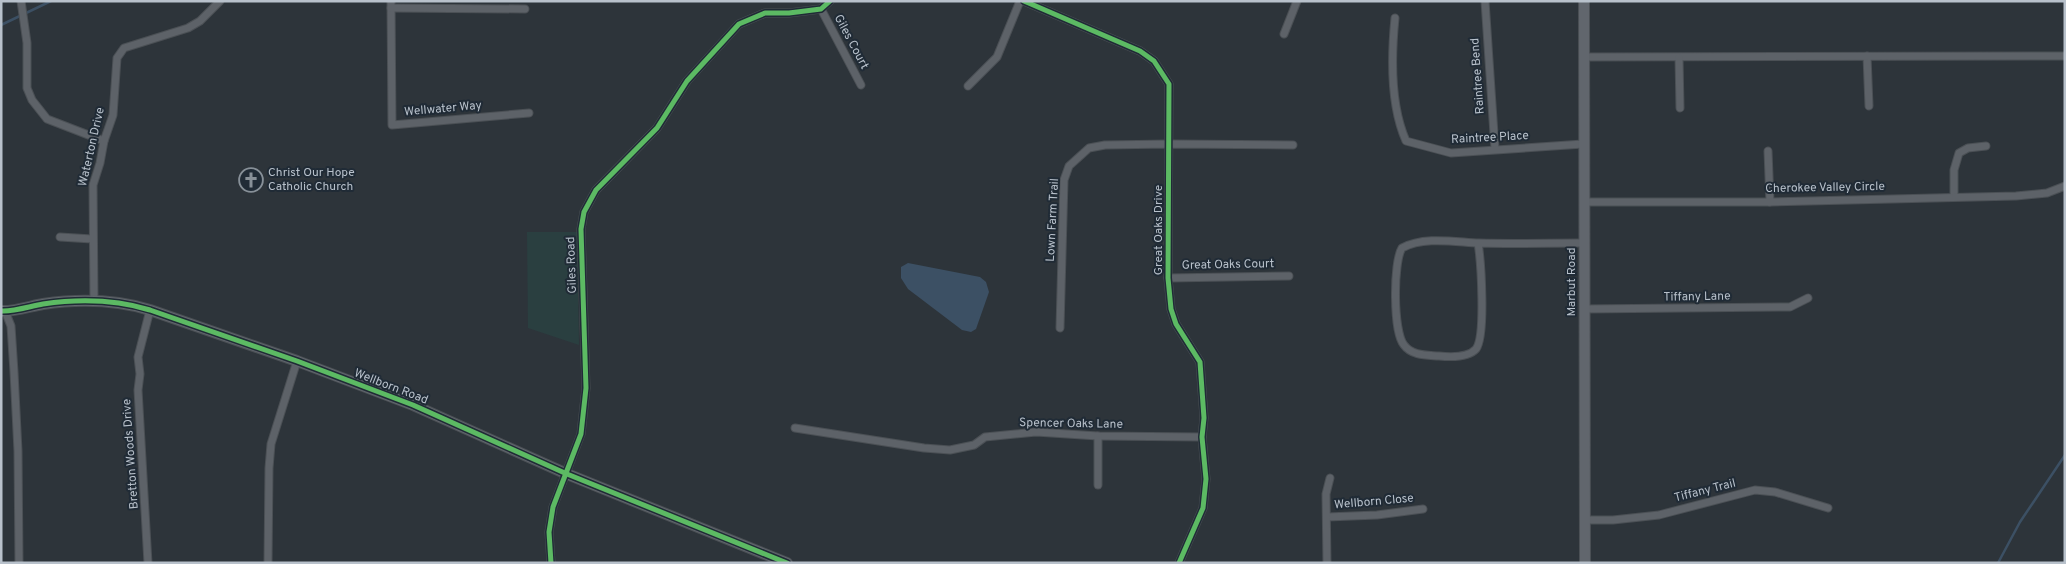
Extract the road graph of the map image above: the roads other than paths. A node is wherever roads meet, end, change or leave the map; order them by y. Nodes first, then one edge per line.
1 (21, 1) edge
2 (220, 1) edge
3 (830, 1) edge
4 (1020, 1) edge
5 (1024, 1) edge
6 (1297, 1) edge
7 (1485, 1) edge
8 (1584, 1) edge
9 (391, 5) edge
10 (525, 9) dead end
11 (821, 9) junction
12 (1395, 18) dead end
13 (1284, 34) dead end
14 (1867, 56) junction
15 (2065, 56) edge
16 (1584, 57) junction
17 (1679, 58) junction
18 (861, 85) dead end
19 (968, 86) dead end
20 (1869, 106) dead end
21 (1680, 108) dead end
22 (529, 113) dead end
23 (104, 141) junction
24 (1169, 144) junction
25 (1582, 144) junction
26 (1293, 145) dead end
27 (1986, 146) dead end
28 (1495, 149) junction
29 (1768, 151) dead end
30 (2065, 186) edge
31 (1954, 196) junction
32 (1584, 202) junction
33 (1770, 202) junction
34 (60, 237) dead end
35 (92, 239) junction
36 (1478, 243) junction
37 (1584, 243) junction
38 (1289, 276) dead end
39 (1168, 278) junction
40 (1808, 298) dead end
41 (94, 302) junction
42 (3, 309) edge
43 (1584, 309) junction
44 (150, 310) junction
45 (1060, 328) dead end
46 (297, 361) junction
47 (795, 428) dead end
48 (1098, 436) junction
49 (1202, 437) junction
50 (567, 474) junction
51 (1330, 478) dead end
52 (1098, 485) dead end
53 (1828, 508) dead end
54 (1423, 509) dead end
55 (1327, 517) junction
56 (1585, 520) junction
57 (19, 563) edge
58 (148, 563) edge
59 (268, 563) edge
60 (551, 563) edge
61 (787, 563) edge
62 (1179, 563) edge
63 (1327, 563) edge
64 (1585, 563) edge

1 - 23 street
2 - 23 street, Waterton Drive
3 - 11 street
4 - 19 street
5 - 24 street, Great Oaks Drive
6 - 13 street
7 - 28 street, Raintree Bend
8 - 16 street, Marbut Road
9 - 10 street
9 - 22 street, Wellwater Way
11 - 18 street, Giles Court
11 - 50 street, Giles Road
12 - 28 street, Raintree Place
14 - 15 street
14 - 17 street
14 - 20 street
16 - 17 street
16 - 25 street, Marbut Road
17 - 21 street
23 - 35 street, Waterton Drive
24 - 26 street, Lown Farm Trail
24 - 39 street, Great Oaks Drive
24 - 45 street, Lown Farm Trail
25 - 28 street, Raintree Place
25 - 32 street, Marbut Road
27 - 31 street
29 - 33 street
30 - 31 street, Cherokee Valley Circle
31 - 33 street, Cherokee Valley Circle
32 - 33 street, Cherokee Valley Circle
32 - 37 street, Marbut Road
34 - 35 street
35 - 41 street, Waterton Drive
36 - 36 street
36 - 37 street
37 - 43 street, Marbut Road
38 - 39 street, Great Oaks Court
39 - 49 street, Great Oaks Drive
40 - 43 street, Tiffany Lane
41 - 42 street, Wellborn Road
41 - 44 street, Wellborn Road
42 - 57 street
43 - 56 street, Marbut Road
44 - 46 street, Wellborn Road
44 - 58 street, Bretton Woods Drive
46 - 50 street, Wellborn Road
46 - 59 street
47 - 48 street, Spencer Oaks Lane
48 - 49 street, Spencer Oaks Lane
48 - 52 street
49 - 62 street, Great Oaks Drive
50 - 60 street, Giles Road
50 - 61 street, Wellborn Road
51 - 55 street
53 - 56 street, Tiffany Trail
54 - 55 street, Wellborn Close
55 - 63 street
56 - 64 street, Marbut Road

